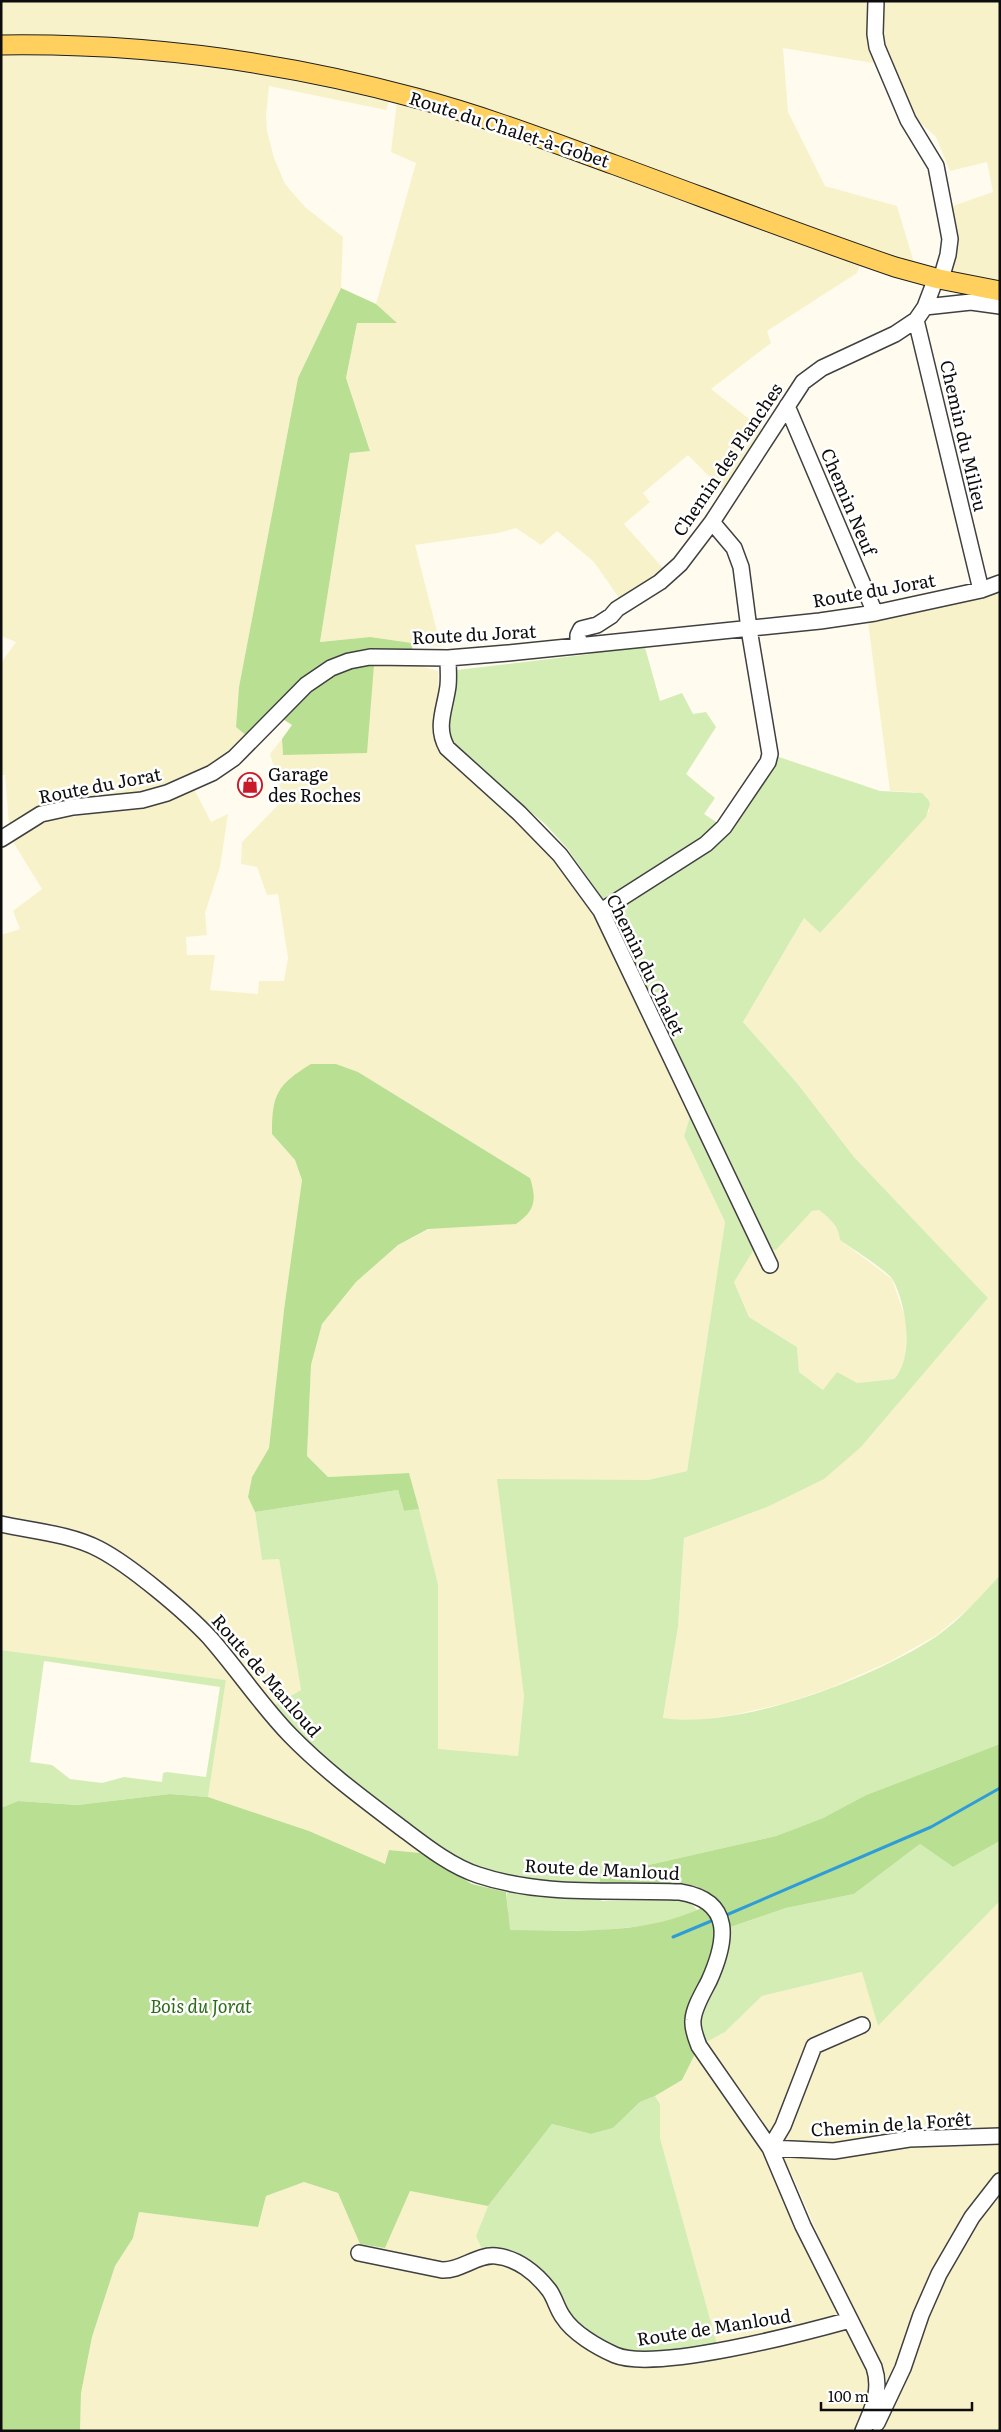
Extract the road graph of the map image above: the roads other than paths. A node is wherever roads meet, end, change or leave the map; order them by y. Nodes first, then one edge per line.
1 (876, 1) edge
2 (1, 45) edge
3 (939, 279) junction
4 (1000, 291) edge
5 (1000, 306) edge
6 (924, 307) junction
7 (916, 320) junction
8 (787, 406) junction
9 (712, 522) junction
10 (1000, 583) edge
11 (981, 590) junction
12 (875, 613) junction
13 (749, 629) junction
14 (578, 646) junction
15 (448, 658) junction
16 (1, 839) edge
17 (601, 911) junction
18 (770, 1265) dead end
19 (1, 1524) edge
20 (862, 2025) dead end
21 (1000, 2136) edge
22 (770, 2148) junction
23 (1000, 2181) edge
24 (359, 2253) dead end
25 (850, 2320) junction
26 (863, 2431) edge
27 (873, 2431) edge

1 - 3 street, Chemin des Planches
2 - 3 main road, Route du Chalet-à-Gobet
3 - 4 main road, Route du Chalet-à-Gobet
3 - 6 street, Chemin des Planches
5 - 6 street
6 - 7 street, Chemin des Planches
7 - 8 street, Chemin des Planches
7 - 11 street, Chemin du Milieu
8 - 9 street, Chemin des Planches
8 - 12 street, Chemin Neuf
9 - 13 street
9 - 14 street, Chemin des Planches
10 - 11 street, Route du Jorat
11 - 12 street, Route du Jorat
12 - 13 street, Route du Jorat
13 - 14 street, Route du Jorat
13 - 17 street
14 - 15 street, Route du Jorat
15 - 16 street, Route du Jorat
15 - 17 street, Chemin du Chalet
17 - 18 street, Chemin du Chalet
19 - 22 street, Route de Manloud
20 - 22 street, Chemin de la Forêt
21 - 22 street, Chemin de la Forêt
22 - 25 street, Route de Manloud
23 - 27 street
24 - 25 street, Route de Manloud
25 - 26 street, Route de Manloud

